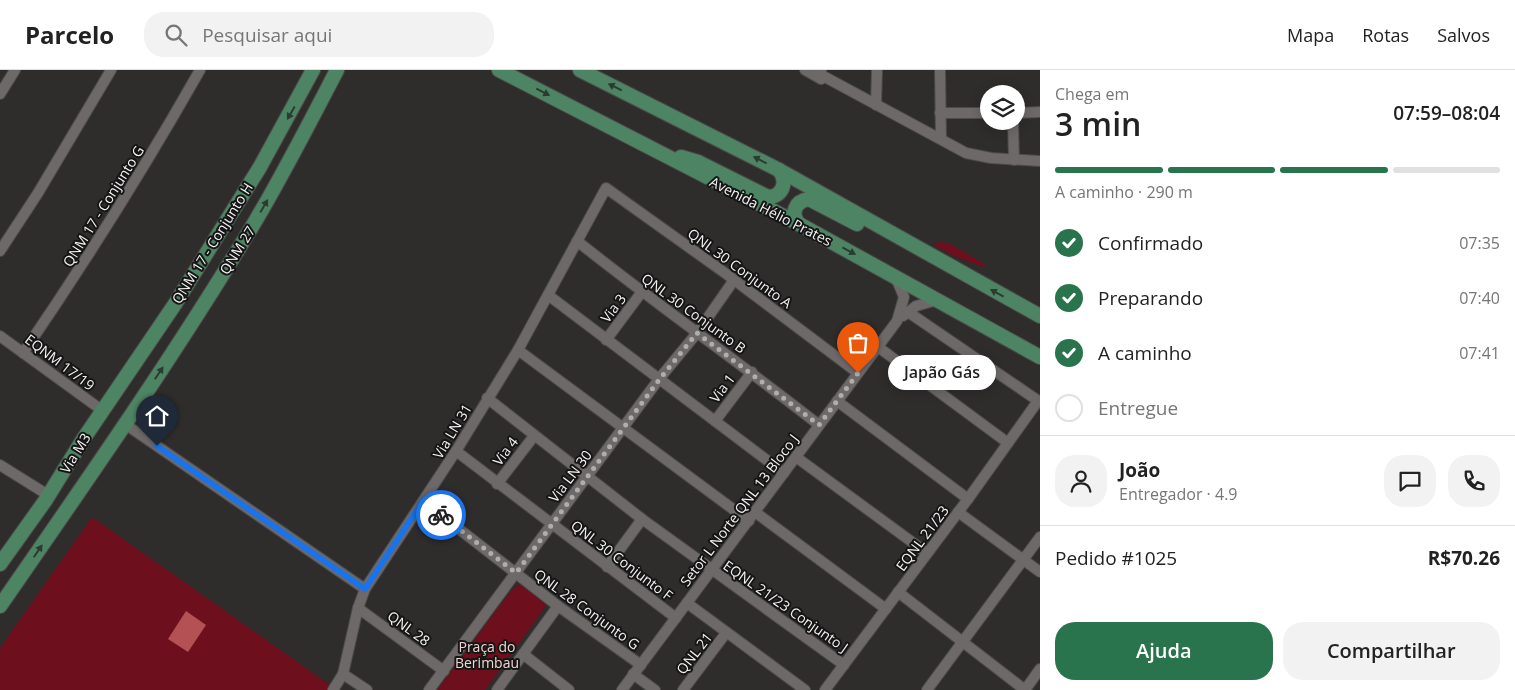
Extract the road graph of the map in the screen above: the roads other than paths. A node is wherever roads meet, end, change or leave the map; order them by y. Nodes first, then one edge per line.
1 (15, 70) edge
2 (111, 70) edge
3 (200, 70) edge
4 (313, 70) edge
5 (331, 70) edge
6 (338, 70) edge
7 (499, 70) edge
8 (580, 70) edge
9 (805, 70) edge
10 (876, 70) edge
11 (940, 70) edge
12 (821, 74) edge
13 (0, 94) edge
14 (876, 105) junction
15 (1025, 112) edge
16 (1040, 112) edge
17 (940, 113) junction
18 (980, 113) edge
19 (310, 123) junction
20 (1013, 130) edge
21 (941, 139) junction
22 (651, 148) junction
23 (1014, 160) junction
24 (1040, 161) edge
25 (779, 170) junction
26 (606, 188) joint
27 (799, 224) junction
28 (577, 241) junction
29 (911, 245) junction
30 (0, 251) edge
31 (894, 275) junction
32 (734, 280) junction
33 (641, 293) junction
34 (548, 295) junction
35 (933, 297) junction
36 (908, 312) junction
37 (1040, 316) edge
38 (897, 321) junction
39 (697, 333) junction
40 (0, 336) edge
41 (606, 340) junction
42 (878, 347) junction
43 (1040, 349) edge
44 (518, 350) junction
45 (23, 353) junction
46 (1040, 358) edge
47 (752, 372) junction
48 (858, 373) junction
49 (659, 380) junction
50 (488, 398) junction
51 (1039, 401) edge
52 (837, 402) junction
53 (103, 411) junction
54 (715, 421) junction
55 (125, 424) junction
56 (819, 425) junction
57 (623, 428) junction
58 (534, 436) junction
59 (1008, 443) junction
60 (456, 451) junction
61 (796, 457) junction
62 (0, 465) edge
63 (784, 473) junction
64 (587, 477) junction
65 (497, 484) junction
66 (47, 498) junction
67 (968, 499) junction
68 (423, 501) junction
69 (755, 512) junction
70 (958, 512) junction
71 (642, 519) junction
72 (749, 521) junction
73 (551, 524) junction
74 (1040, 537) edge
75 (927, 553) junction
76 (1024, 559) junction
77 (0, 564) edge
78 (607, 567) junction
79 (711, 570) junction
80 (1040, 572) edge
81 (516, 573) junction
82 (20, 577) junction
83 (365, 589) junction
84 (898, 592) junction
85 (687, 603) junction
86 (0, 606) edge
87 (558, 606) junction
88 (358, 608) junction
89 (886, 609) junction
90 (676, 618) junction
91 (726, 633) junction
92 (964, 641) junction
93 (523, 654) junction
94 (641, 665) junction
95 (844, 665) junction
96 (1040, 669) edge
97 (444, 670) junction
98 (344, 674) junction
99 (633, 674) junction
100 (333, 690) edge
101 (367, 690) edge
102 (429, 690) edge
103 (497, 690) edge
104 (569, 690) edge
105 (622, 690) edge
106 (655, 690) edge
107 (683, 690) edge
108 (805, 690) edge
109 (825, 690) edge
110 (927, 690) edge
111 (1025, 690) edge

1 - 13 street
2 - 30 street
3 - 45 street, QNM 17 - Conjunto G
4 -> 53 main road, QNM 17 - Conjunto H
5 - 19 main road
6 - 19 main road, QNM 27
7 -> 22 main road, Avenida Hélio Prates
25 -> 8 main road
9 - 12 street
10 - 14 street
11 - 17 street
12 - 14 street
14 - 21 street
15 - 16 street
17 - 18 street
17 - 21 street
55 -> 19 main road, QNM 27
20 - 23 street
21 - 23 street
22 - 25 main road
22 - 27 main road, Avenida Hélio Prates
23 - 24 street
25 - 29 main road
26 - 28 street, Via LN 31
26 - 32 street, QNL 30 Conjunto A
27 - 29 main road
27 -> 31 main road, Avenida Hélio Prates
28 - 33 street, QNL 30 Conjunto B
28 - 34 street, Via LN 31
37 -> 29 main road
31 - 35 main road, Avenida Hélio Prates
31 - 38 street
32 - 39 street, Via LN 30
32 - 48 street, QNL 30 Conjunto A
33 - 39 street, QNL 30 Conjunto B
33 - 41 street, Via 3
34 - 41 street
34 - 44 street, Via LN 31
35 - 36 street
35 - 43 main road
35 - 46 main road, Avenida Hélio Prates
36 - 38 street
36 - 51 street
38 - 42 street, Setor L Norte QNL 13 Bloco J
39 - 47 street, QNL 30 Conjunto B
39 - 49 street, Via LN 30
40 - 45 street, EQNM 17/19
41 - 49 street
42 - 48 street, Setor L Norte QNL 13 Bloco J
42 - 59 street
44 - 50 street, Via LN 31
44 - 57 street
45 - 53 street, EQNM 17/19
47 - 54 street, Via 1
47 - 56 street, QNL 30 Conjunto B
48 - 52 street, Setor L Norte QNL 13 Bloco J
49 - 54 street
49 - 57 street, Via LN 30
50 - 58 street, EQNL 21/23 Conjunto J
50 - 60 street, Via LN 31
51 - 59 street, EQNL 21/23
52 - 56 street, Setor L Norte QNL 13 Bloco J
52 - 67 street
53 - 66 main road, Via M3
54 - 63 street
82 -> 55 main road, QNM 27
55 - 83 street
56 - 61 street, Setor L Norte QNL 13 Bloco J
57 - 64 street, Via LN 30
57 - 72 street
58 - 64 street, EQNL 21/23 Conjunto J
58 - 65 street, Via 4
59 - 67 street, EQNL 21/23
60 - 65 street, QNL 30 Conjunto F
60 - 68 street, Via LN 31
61 - 63 street, Setor L Norte QNL 13 Bloco J
61 - 75 street
62 - 66 street
63 - 69 street, Setor L Norte QNL 13 Bloco J
64 - 71 street, EQNL 21/23 Conjunto J
64 - 73 street, Via LN 30
65 - 73 street, QNL 30 Conjunto F
66 - 77 main road
66 - 82 main road
67 - 70 street, EQNL 21/23
68 - 81 street, QNL 28 Conjunto G
68 - 83 street, Via LN 31
69 - 72 street, Setor L Norte QNL 13 Bloco J
69 - 89 street
70 - 75 street, EQNL 21/23
70 - 76 street
71 - 78 street
71 - 79 street, EQNL 21/23 Conjunto J
72 - 79 street, Setor L Norte QNL 13 Bloco J
73 - 78 street, QNL 30 Conjunto F
73 - 81 street, Via LN 30
74 - 76 street
75 - 84 street, EQNL 21/23
76 - 80 street
76 - 92 street
78 - 90 street, QNL 30 Conjunto F
79 - 85 street, Setor L Norte QNL 13 Bloco J
79 - 95 street, EQNL 21/23 Conjunto J
81 - 87 street, QNL 28 Conjunto G
81 - 97 street, Via LN 30
82 - 86 main road, QNM 27
83 - 88 street, Via LN 31
84 - 89 street, EQNL 21/23
84 - 92 street
85 - 90 street, Setor L Norte QNL 13 Bloco J
85 - 91 street
87 - 93 street
87 - 94 street, QNL 28 Conjunto G
88 - 97 street, QNL 28
88 - 98 street, Via LN 31
89 - 95 street, EQNL 21/23
90 - 94 street, Setor L Norte QNL 13 Bloco J
91 - 107 street, QNL 21
91 - 108 street
92 - 110 street
92 - 111 street
93 - 103 street
93 - 104 street
94 - 99 street, Setor L Norte QNL 13 Bloco J
95 - 109 street, EQNL 21/23
96 - 111 street
97 - 102 street, Via LN 30
98 - 100 street, Via LN 31
98 - 101 street
99 - 105 street, Setor L Norte QNL 13 Bloco J
99 - 106 street

